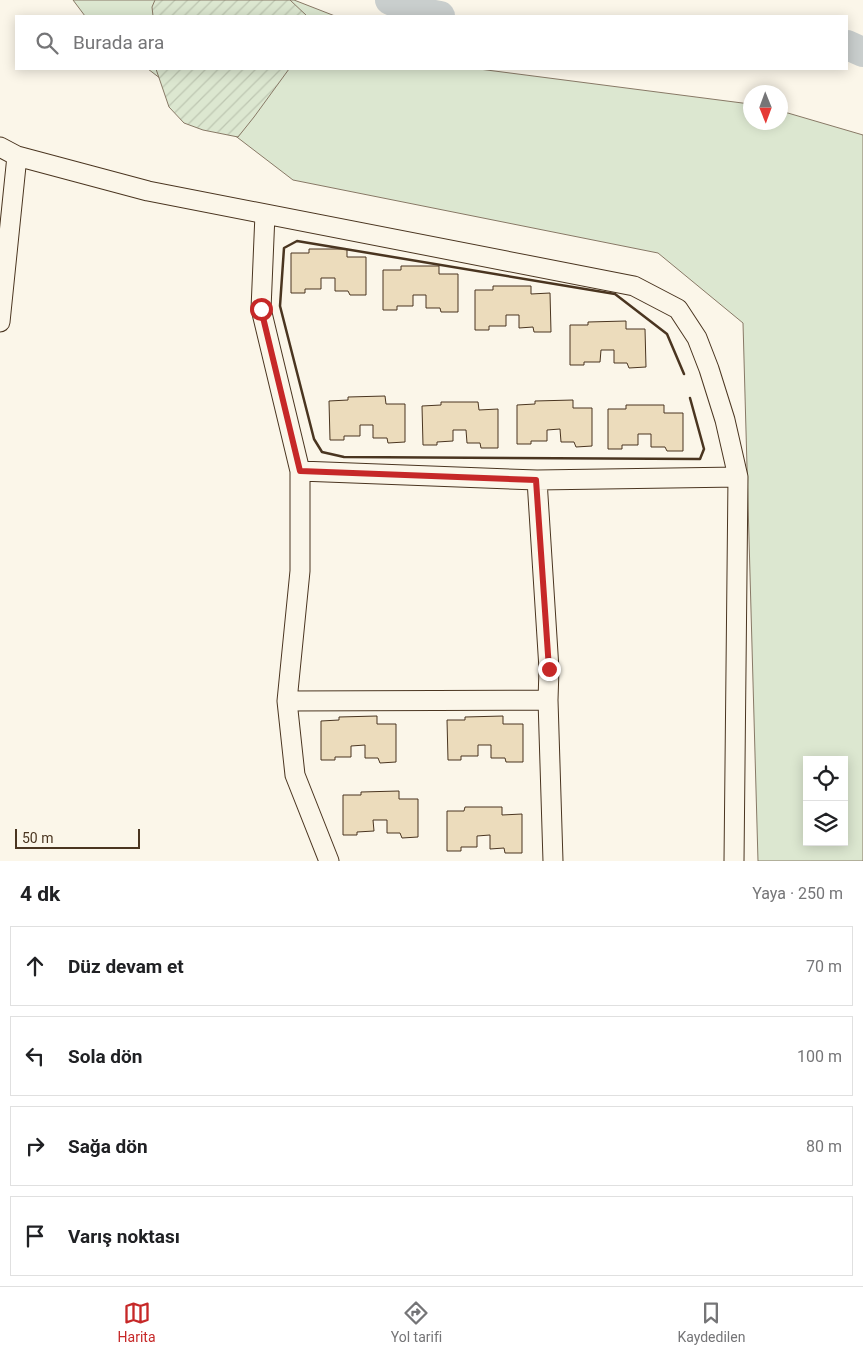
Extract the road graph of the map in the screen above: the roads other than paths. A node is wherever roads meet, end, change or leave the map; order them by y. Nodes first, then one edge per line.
1 (0, 147) edge
2 (17, 156) junction
3 (266, 214) junction
4 (0, 319) edge
5 (300, 471) junction
6 (738, 476) junction
7 (536, 480) junction
8 (548, 700) junction
9 (287, 701) junction
10 (329, 861) edge
11 (553, 861) edge
12 (734, 861) edge

1 - 2 street
2 - 3 street
2 - 4 street
3 - 5 street
3 - 6 street
5 - 7 street
5 - 9 street
6 - 7 street
6 - 12 street
7 - 8 street
8 - 9 street
8 - 11 street
9 - 10 street

